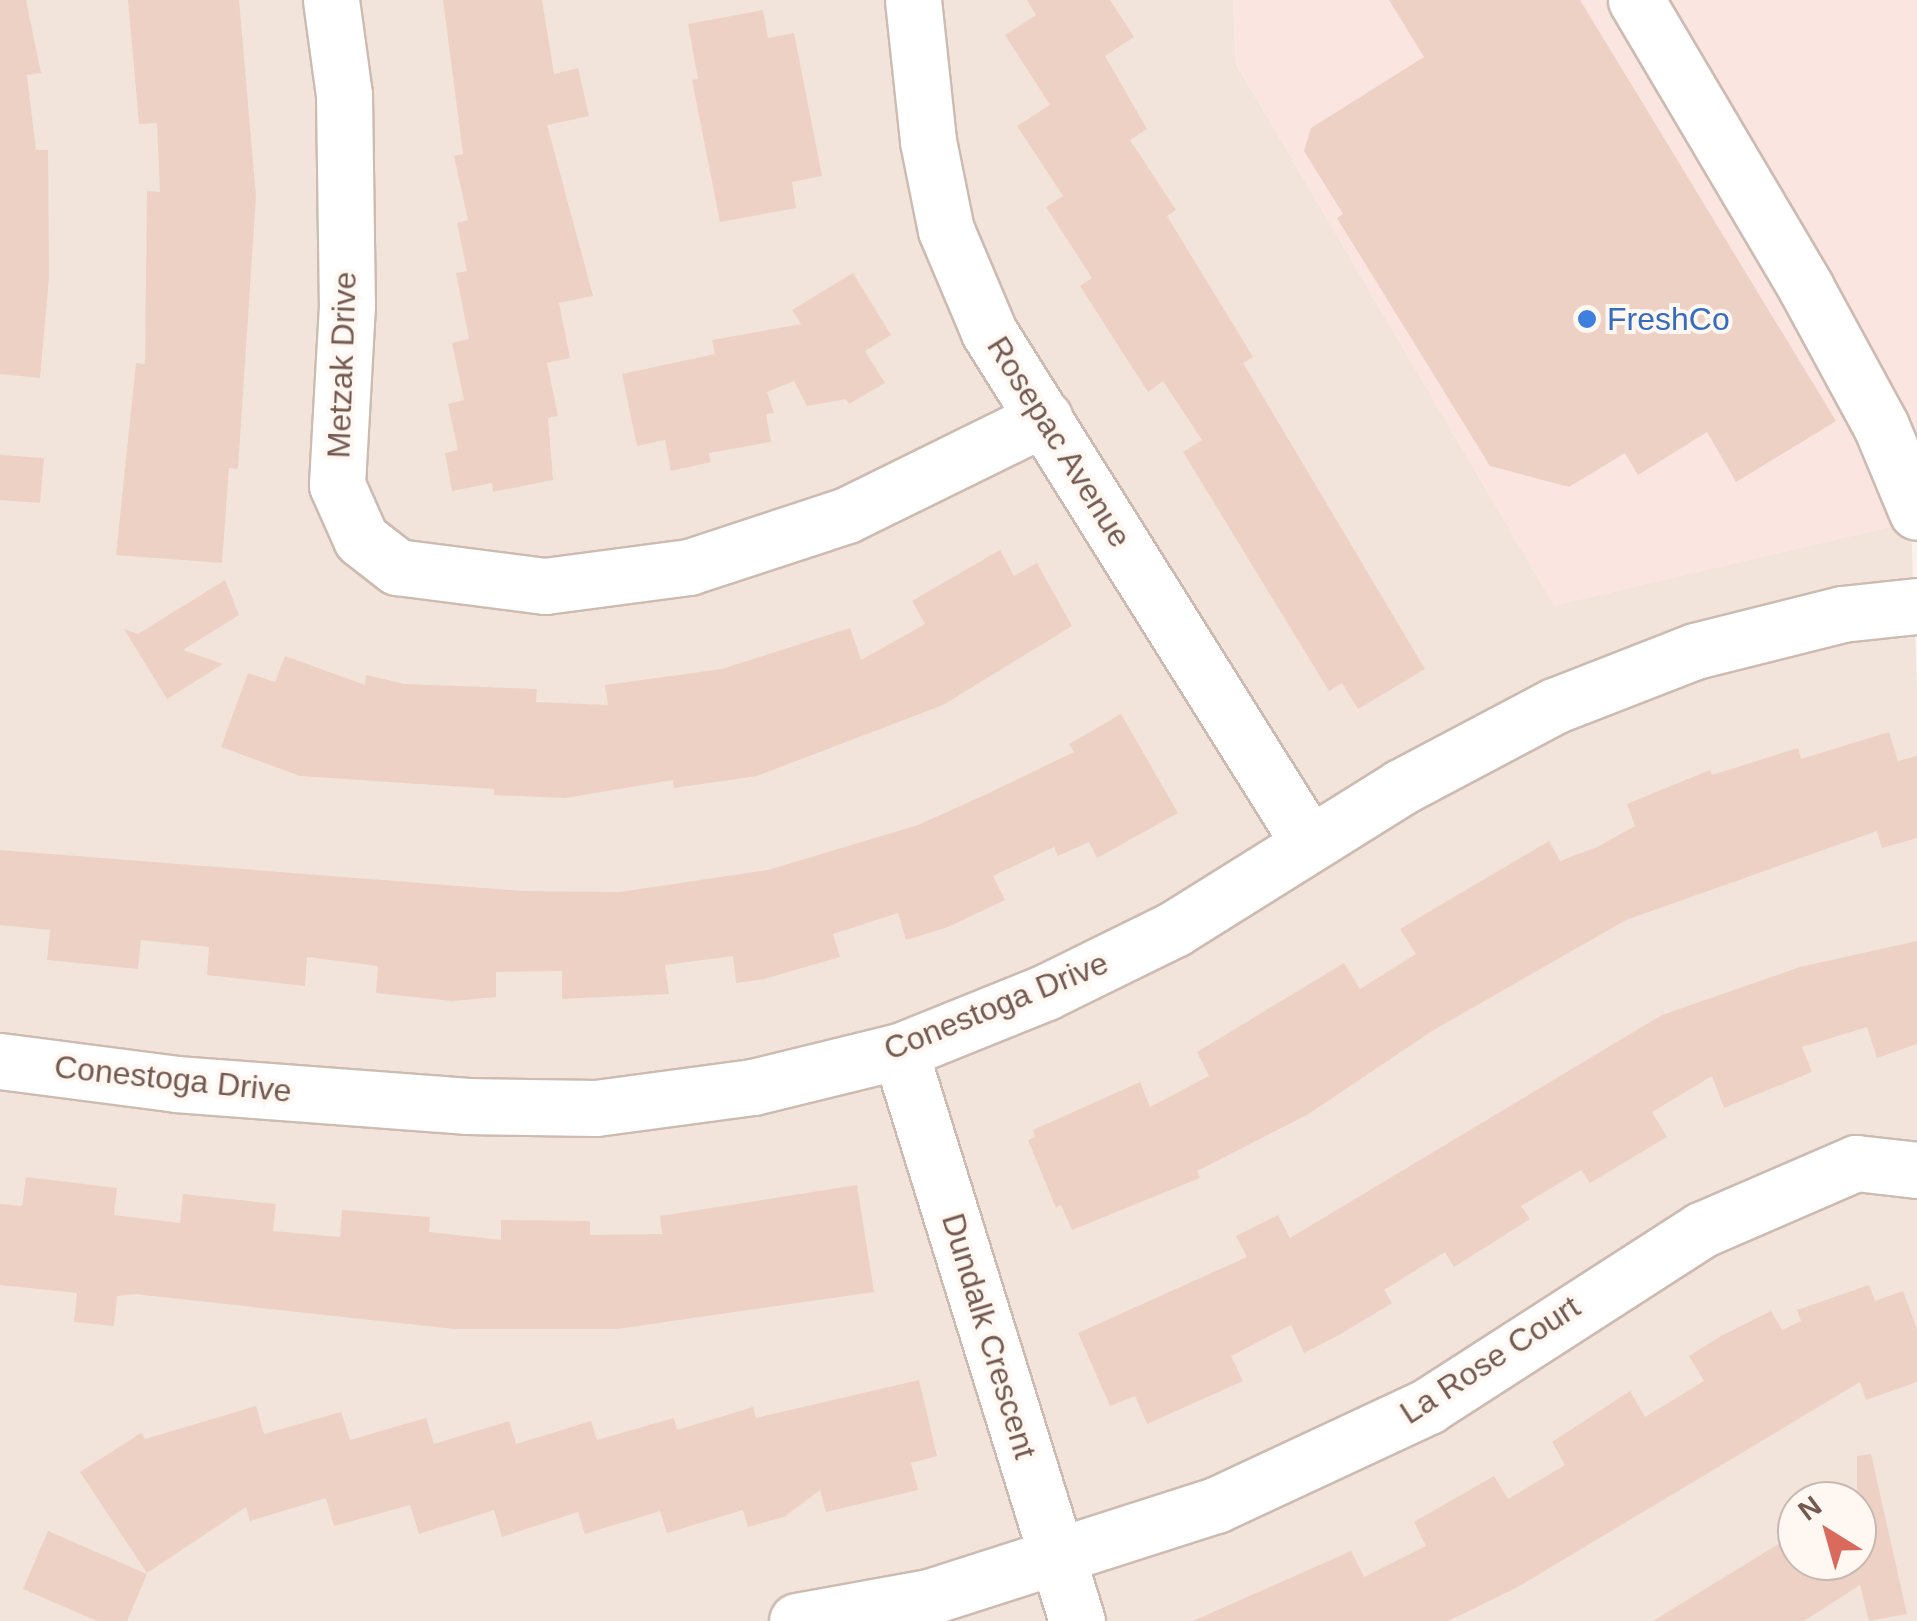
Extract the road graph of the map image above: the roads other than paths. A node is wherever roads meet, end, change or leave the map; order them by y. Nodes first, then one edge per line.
1 (332, 0) edge
2 (913, 0) edge
3 (1636, 0) edge
4 (1044, 418) junction
5 (1917, 512) edge
6 (1917, 606) edge
7 (1309, 843) junction
8 (900, 1051) junction
9 (0, 1061) edge
10 (1917, 1170) edge
11 (1058, 1558) junction
12 (796, 1621) edge
13 (1077, 1621) edge

1 - 4 street, Metzak Drive
2 - 4 street, Rosepac Avenue
3 - 5 street
4 - 7 street, Rosepac Avenue
6 - 7 street, Conestoga Drive
7 - 8 street, Conestoga Drive
8 - 9 street, Conestoga Drive
8 - 11 street, Dundalk Crescent
10 - 11 street, La Rose Court
11 - 12 street, La Rose Court
11 - 13 street, Dundalk Crescent

